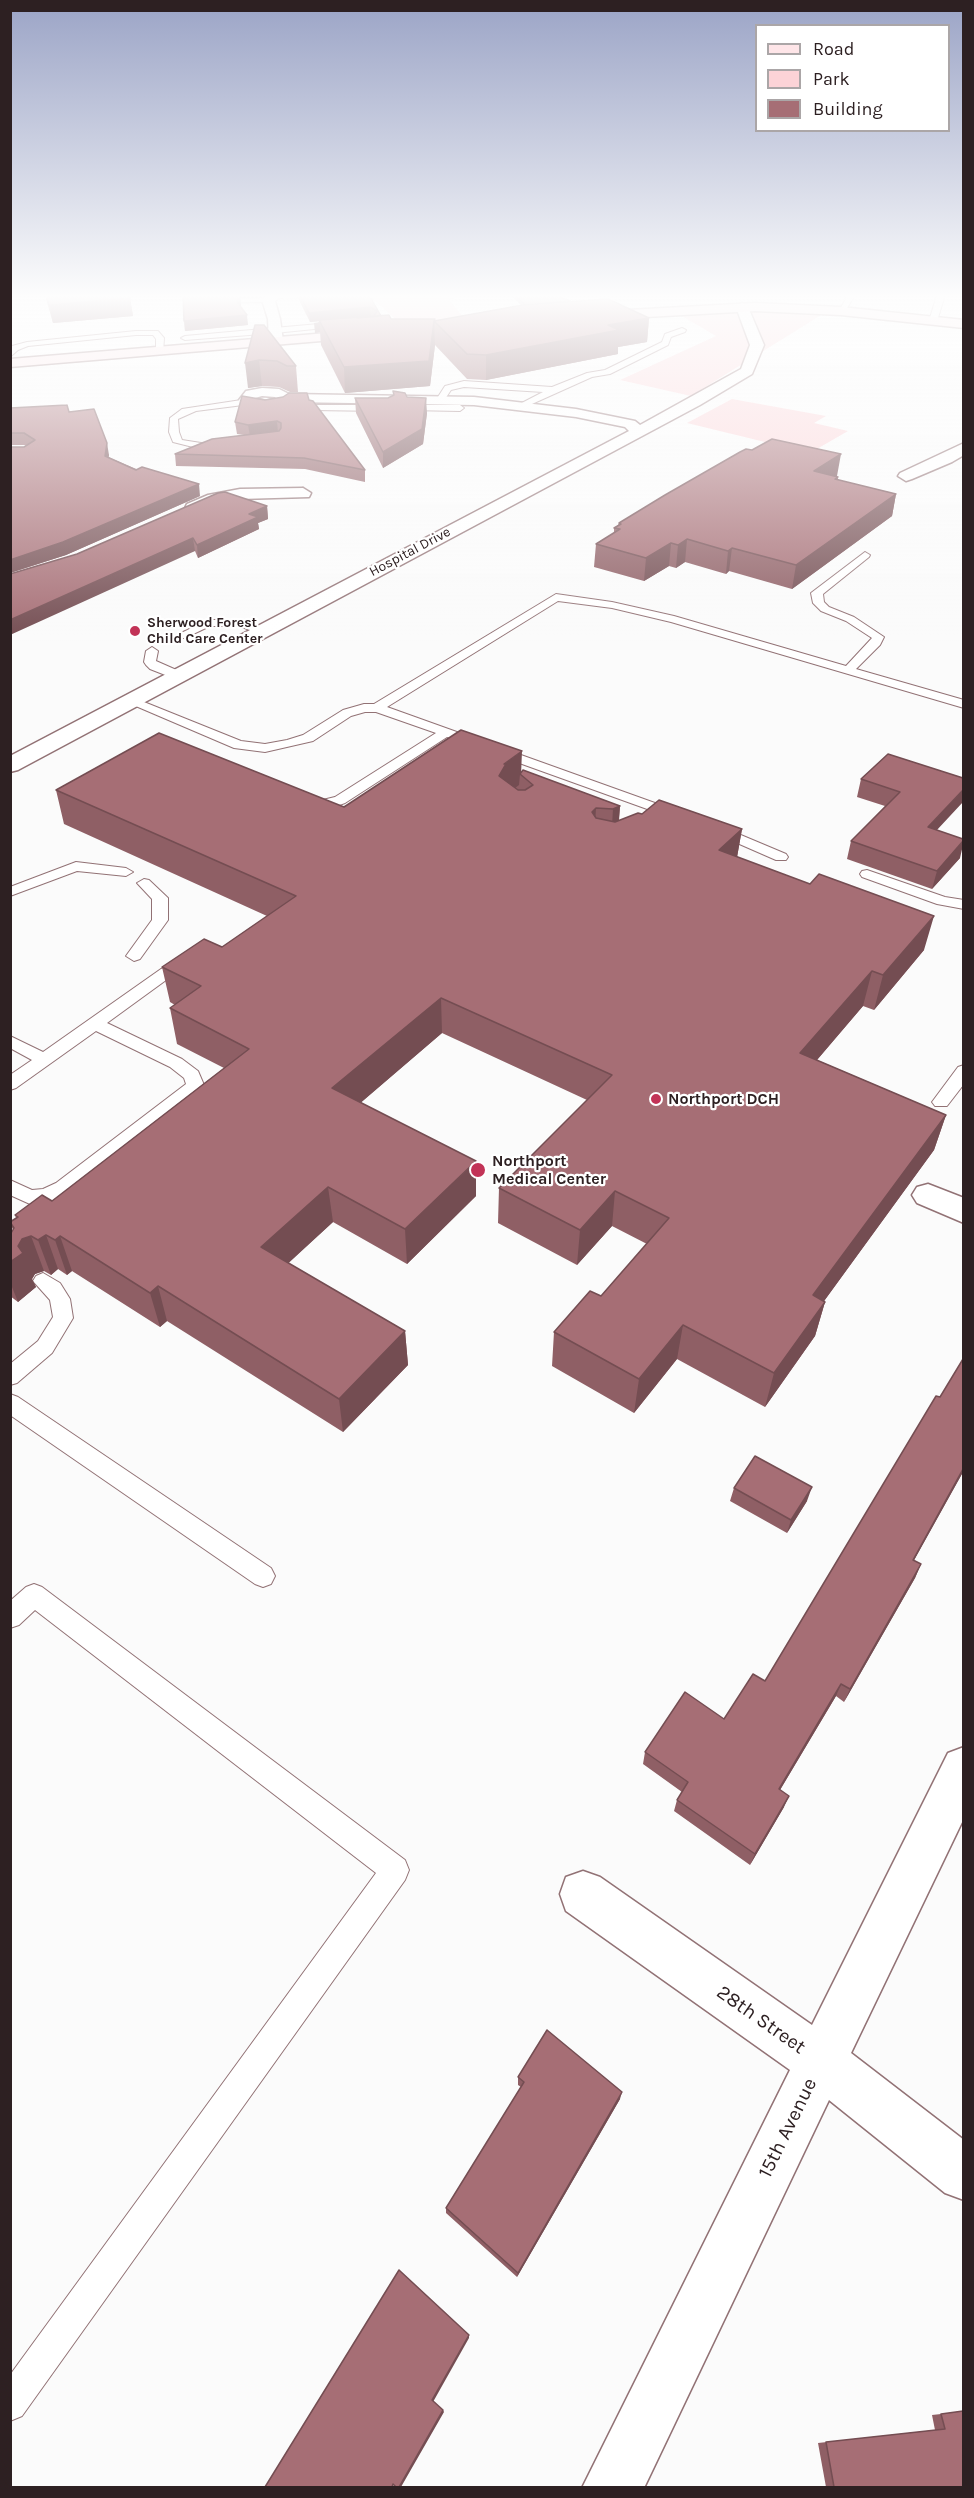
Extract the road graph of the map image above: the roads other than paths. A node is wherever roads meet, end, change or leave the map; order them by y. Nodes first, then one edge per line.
1 (184, 412) edge
2 (548, 412) edge
3 (675, 412) edge
4 (189, 421) dead end
5 (174, 422) junction
6 (638, 432) junction
7 (237, 443) edge
8 (963, 448) edge
9 (906, 476) dead end
10 (303, 494) dead end
11 (175, 516) edge
12 (865, 555) dead end
13 (261, 631) junction
14 (181, 636) dead end
15 (152, 651) dead end
16 (848, 670) junction
17 (177, 675) junction
18 (130, 701) junction
19 (963, 704) edge
20 (377, 708) junction
21 (444, 733) junction
22 (10, 765) edge
23 (554, 772) junction
24 (538, 783) edge
25 (295, 807) edge
26 (666, 811) junction
27 (685, 818) edge
28 (651, 824) edge
29 (704, 825) edge
30 (781, 857) dead end
31 (126, 872) dead end
32 (867, 874) dead end
33 (144, 883) dead end
34 (10, 892) edge
35 (963, 905) edge
36 (134, 956) dead end
37 (167, 972) edge
38 (96, 1024) junction
39 (10, 1041) edge
40 (45, 1060) junction
41 (963, 1071) edge
42 (10, 1084) edge
43 (941, 1102) dead end
44 (10, 1187) edge
45 (928, 1195) dead end
46 (963, 1211) edge
47 (43, 1281) dead end
48 (10, 1377) edge
49 (10, 1403) edge
50 (263, 1576) dead end
51 (10, 1617) edge
52 (963, 1769) edge
53 (583, 1894) dead end
54 (820, 2061) junction
55 (963, 2174) edge
56 (10, 2404) edge
57 (612, 2487) edge

1 - 5 lane
2 - 6 street
3 - 6 street, Hospital Drive
4 - 5 lane
5 - 7 lane
6 - 13 street, Hospital Drive
8 - 9 street
10 - 11 street
12 - 16 lane
13 - 14 lane
13 - 17 street, Hospital Drive
15 - 17 lane
16 - 19 lane
16 - 20 lane
17 - 18 street, Hospital Drive
18 - 20 lane
18 - 22 street, Hospital Drive
20 - 21 lane
21 - 23 lane
21 - 25 lane
23 - 24 lane
23 - 26 lane
26 - 27 lane
26 - 28 lane
29 - 30 lane
31 - 34 lane
32 - 35 lane
33 - 36 lane
37 - 38 lane
38 - 40 lane
38 - 44 lane
39 - 40 lane
40 - 42 lane
41 - 43 lane
45 - 46 street
47 - 48 lane
49 - 50 lane
51 - 56 lane
52 - 54 street, 15th Avenue
53 - 54 street, 28th Street
54 - 55 street, 28th Street
54 - 57 street, 15th Avenue

